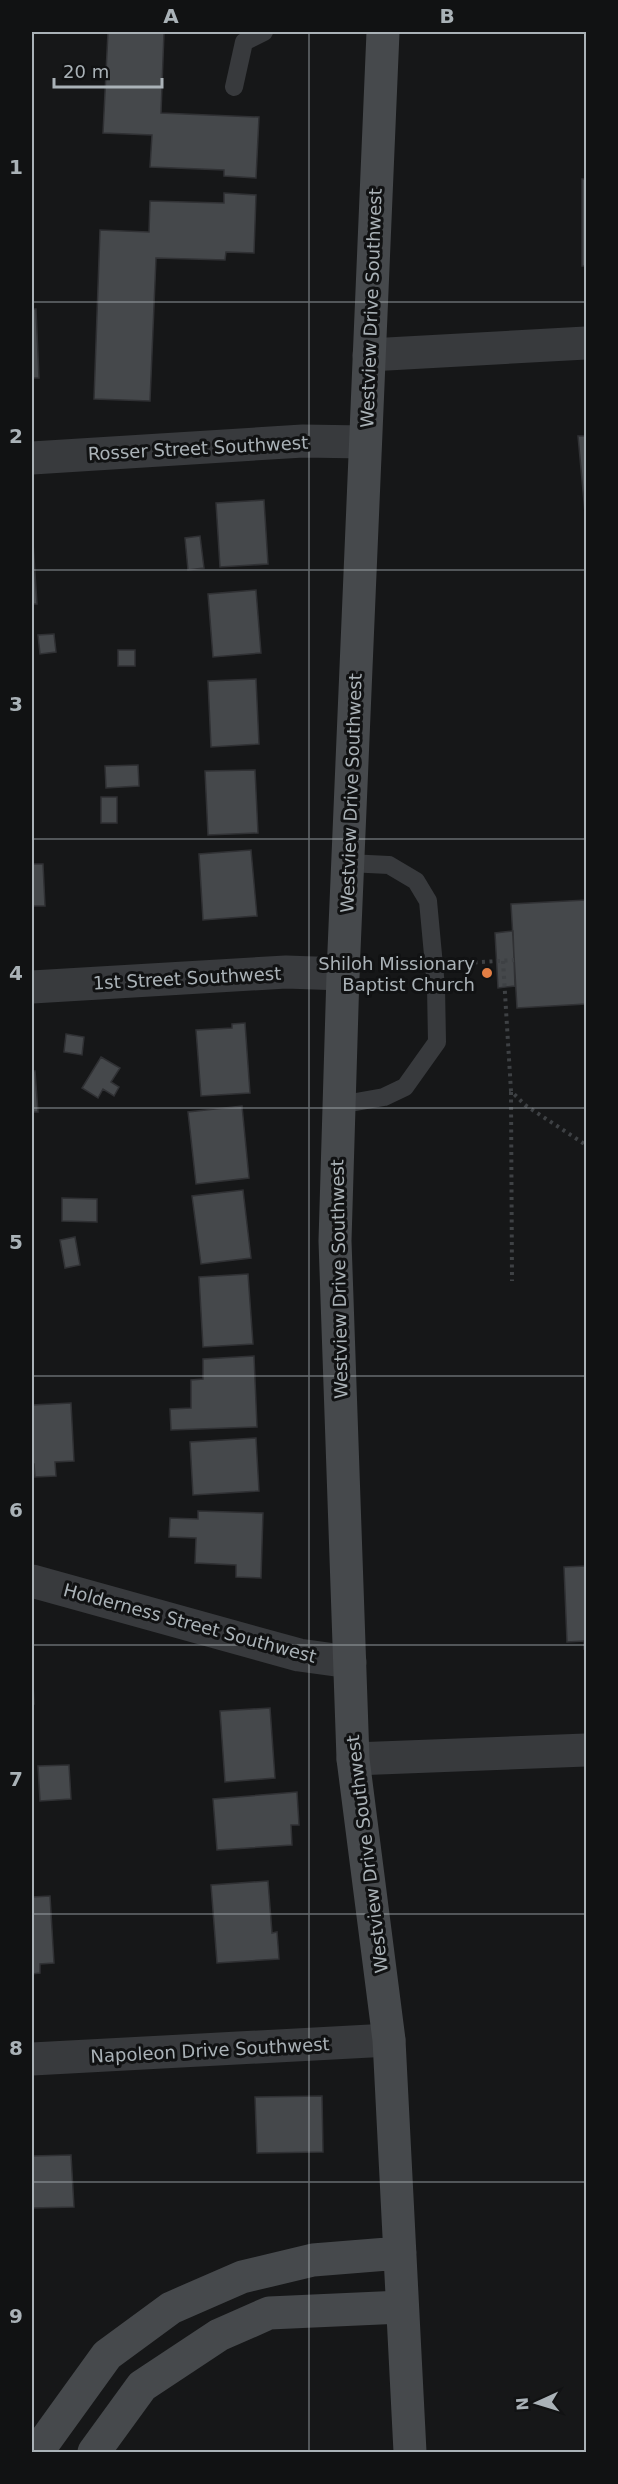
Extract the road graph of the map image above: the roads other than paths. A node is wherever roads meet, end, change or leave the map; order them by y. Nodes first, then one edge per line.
1 (264, 32) edge
2 (383, 32) edge
3 (234, 87) dead end
4 (586, 343) edge
5 (369, 355) junction
6 (366, 442) junction
7 (32, 458) edge
8 (348, 863) junction
9 (343, 974) junction
10 (32, 987) edge
11 (339, 1105) junction
12 (32, 1581) edge
13 (350, 1662) junction
14 (586, 1750) edge
15 (353, 1759) junction
16 (389, 2040) junction
17 (32, 2060) edge
18 (400, 2253) junction
19 (402, 2307) junction
20 (118, 2420) junction
21 (37, 2452) edge
22 (94, 2452) edge
23 (108, 2452) edge
24 (410, 2452) edge

1 - 3 lane
2 - 5 street, Westview Drive Southwest
4 - 5 street
5 - 6 street, Westview Drive Southwest
6 - 7 street, Rosser Street Southwest
6 - 8 street, Westview Drive Southwest
8 - 9 street, Westview Drive Southwest
8 - 11 lane
9 - 10 street, 1st Street Southwest
9 - 11 street, Westview Drive Southwest
11 - 13 street, Westview Drive Southwest
12 - 13 street, Holderness Street Southwest
13 - 15 street, Westview Drive Southwest
14 - 15 street
15 - 16 street, Westview Drive Southwest
16 - 17 street, Napoleon Drive Southwest
16 - 18 street, Westview Drive Southwest
18 - 19 street, Westview Drive Southwest
18 - 21 street
19 - 20 street
19 - 24 street, Westview Drive Southwest
20 - 22 street
20 - 23 street

